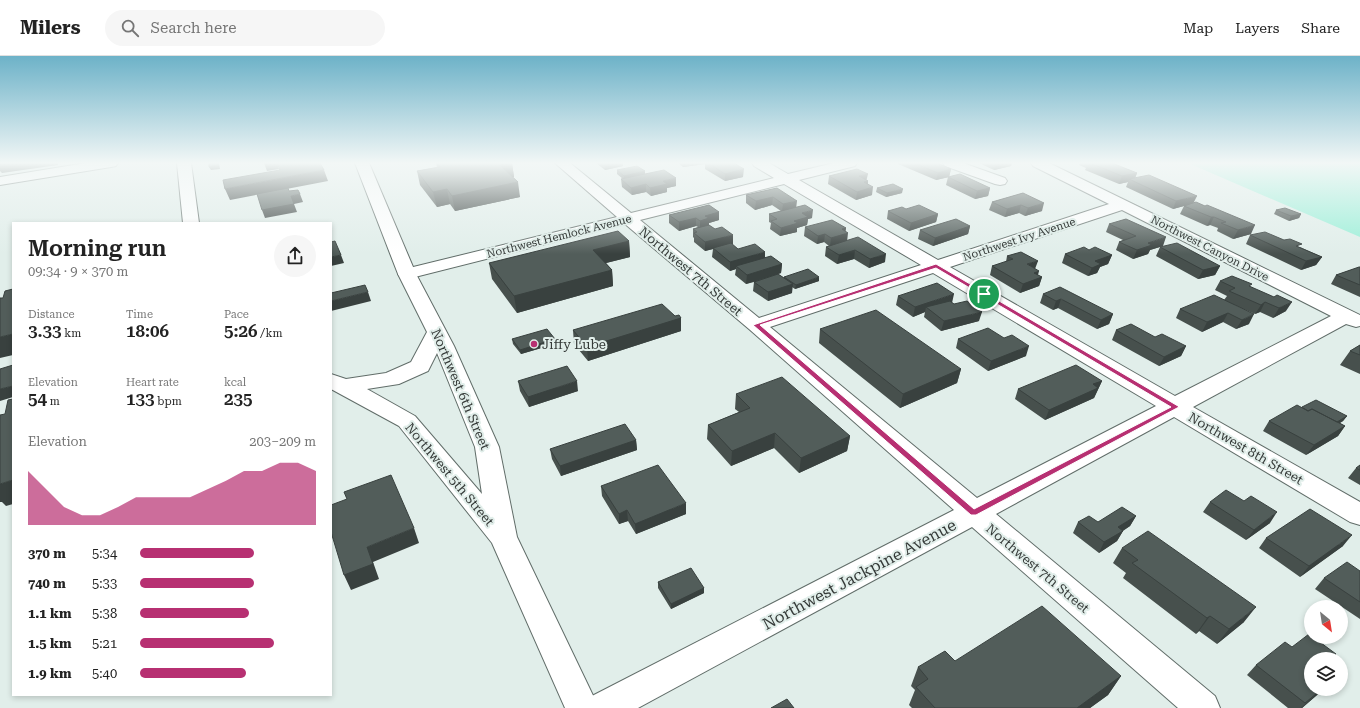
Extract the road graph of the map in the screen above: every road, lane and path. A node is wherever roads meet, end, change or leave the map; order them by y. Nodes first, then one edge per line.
1 (188, 193) edge
2 (374, 193) edge
3 (599, 193) edge
4 (728, 193) edge
5 (811, 193) edge
6 (1100, 193) edge
7 (1123, 205) junction
8 (628, 218) junction
9 (192, 222) edge
10 (936, 266) junction
11 (407, 274) junction
12 (1353, 319) edge
13 (756, 325) junction
14 (437, 331) junction
15 (338, 383) edge
16 (1176, 407) junction
17 (973, 513) junction
18 (1360, 515) edge
19 (503, 537) junction
20 (582, 708) edge
21 (604, 708) edge
22 (1203, 708) edge

1 - 9 street
2 - 11 street, Northwest 6th Street
3 - 8 street, Northwest 7th Street
4 - 8 street, Northwest Hemlock Avenue
5 - 10 street, Northwest 8th Street
6 - 7 street, Northwest Canyon Drive
7 - 10 street, Northwest Ivy Avenue
7 - 12 street, Northwest Canyon Drive
8 - 11 street, Northwest Hemlock Avenue
8 - 13 street, Northwest 7th Street
10 - 13 street, Northwest Ivy Avenue
10 - 16 street, Northwest 8th Street
11 - 14 street, Northwest 6th Street
12 - 16 street, Northwest Jackpine Avenue
13 - 17 street, Northwest 7th Street
14 - 15 street
14 - 19 street, Northwest 6th Street
15 - 19 street, Northwest 5th Street
16 - 17 street, Northwest Jackpine Avenue
16 - 18 street, Northwest 8th Street
17 - 21 street, Northwest Jackpine Avenue
17 - 22 street, Northwest 7th Street
19 - 20 street, Northwest 6th Street

